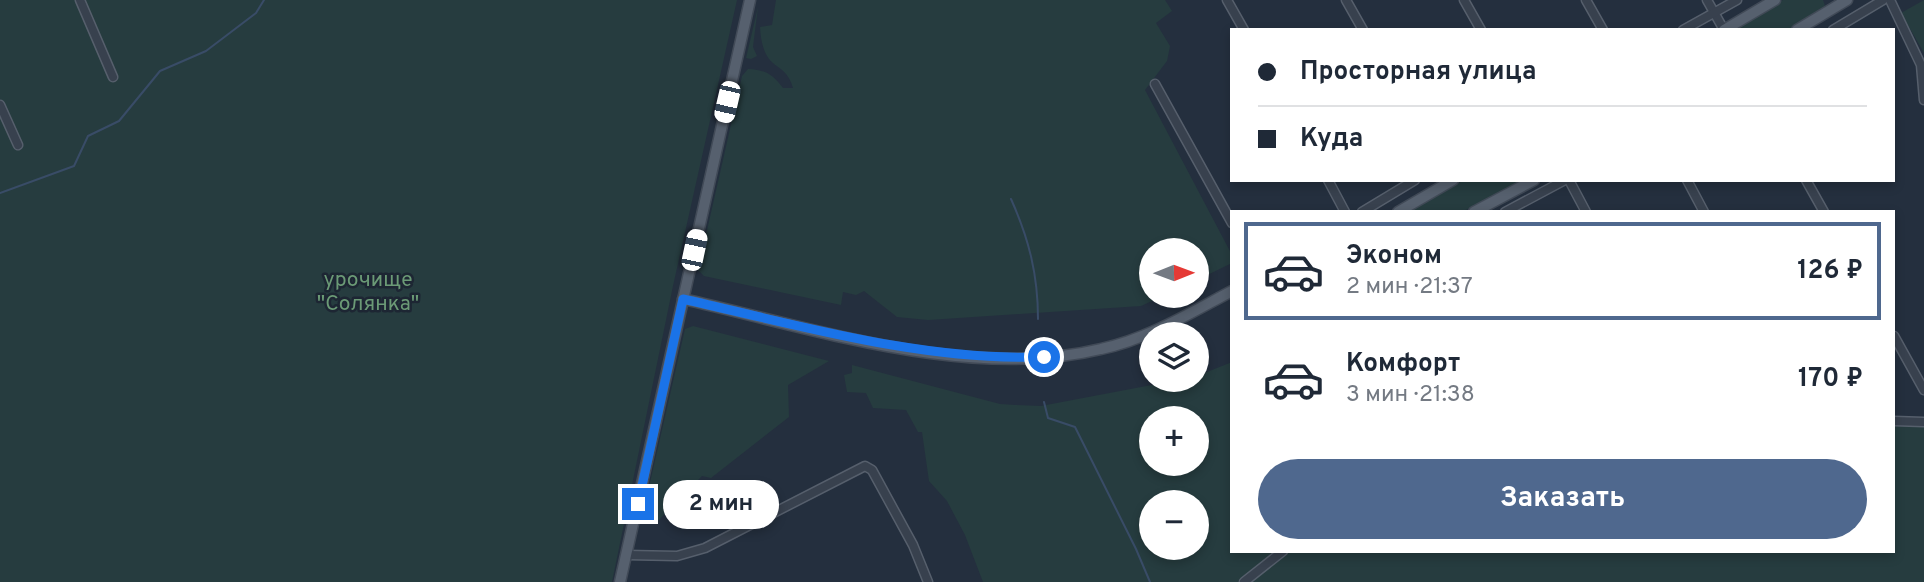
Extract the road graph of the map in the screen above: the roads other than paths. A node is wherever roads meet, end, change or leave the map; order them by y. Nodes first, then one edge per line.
1 (80, 0) edge
2 (1227, 0) edge
3 (1346, 0) edge
4 (1464, 0) edge
5 (1586, 0) edge
6 (1707, 0) edge
7 (1737, 0) edge
8 (1776, 0) edge
9 (1847, 0) edge
10 (1883, 0) edge
11 (1890, 0) edge
12 (752, 1) edge
13 (1830, 4) edge
14 (1714, 13) junction
15 (1842, 24) junction
16 (1243, 28) edge
17 (1362, 28) edge
18 (1479, 28) edge
19 (1602, 28) edge
20 (1687, 28) edge
21 (1723, 28) edge
22 (1727, 28) edge
23 (1800, 28) edge
24 (1835, 28) edge
25 (113, 77) dead end
26 (1155, 83) dead end
27 (1924, 100) edge
28 (0, 105) edge
29 (18, 145) dead end
30 (1329, 182) edge
31 (1412, 182) edge
32 (1447, 182) edge
33 (1530, 182) edge
34 (1563, 182) edge
35 (1568, 182) edge
36 (1688, 182) edge
37 (1807, 182) edge
38 (1344, 210) edge
39 (1365, 210) edge
40 (1401, 210) edge
41 (1478, 210) edge
42 (1509, 210) edge
43 (1585, 210) edge
44 (1703, 210) edge
45 (1823, 210) edge
46 (1230, 219) edge
47 (1230, 292) edge
48 (683, 299) junction
49 (1895, 338) edge
50 (1924, 390) edge
51 (1895, 421) edge
52 (1924, 422) edge
53 (627, 552) junction
54 (1280, 553) edge
55 (925, 581) edge
56 (620, 582) edge
57 (1244, 582) edge

1 - 25 street
2 - 16 street
3 - 17 street
4 - 18 street
5 - 19 street
6 - 14 street
7 - 14 street
8 - 22 main road
9 - 13 main road
10 - 15 street
11 - 27 street
12 - 48 main road
13 - 15 street
13 - 23 main road
14 - 20 street
14 - 21 street
15 - 24 street
26 - 46 street
28 - 29 street
30 - 38 street
31 - 39 street
32 - 40 main road
33 - 41 main road
34 - 42 street
35 - 43 street
36 - 44 street
37 - 45 street
47 - 48 main road
48 - 53 main road
49 - 50 street
51 - 52 street
53 - 55 street
53 - 56 main road
54 - 57 street

